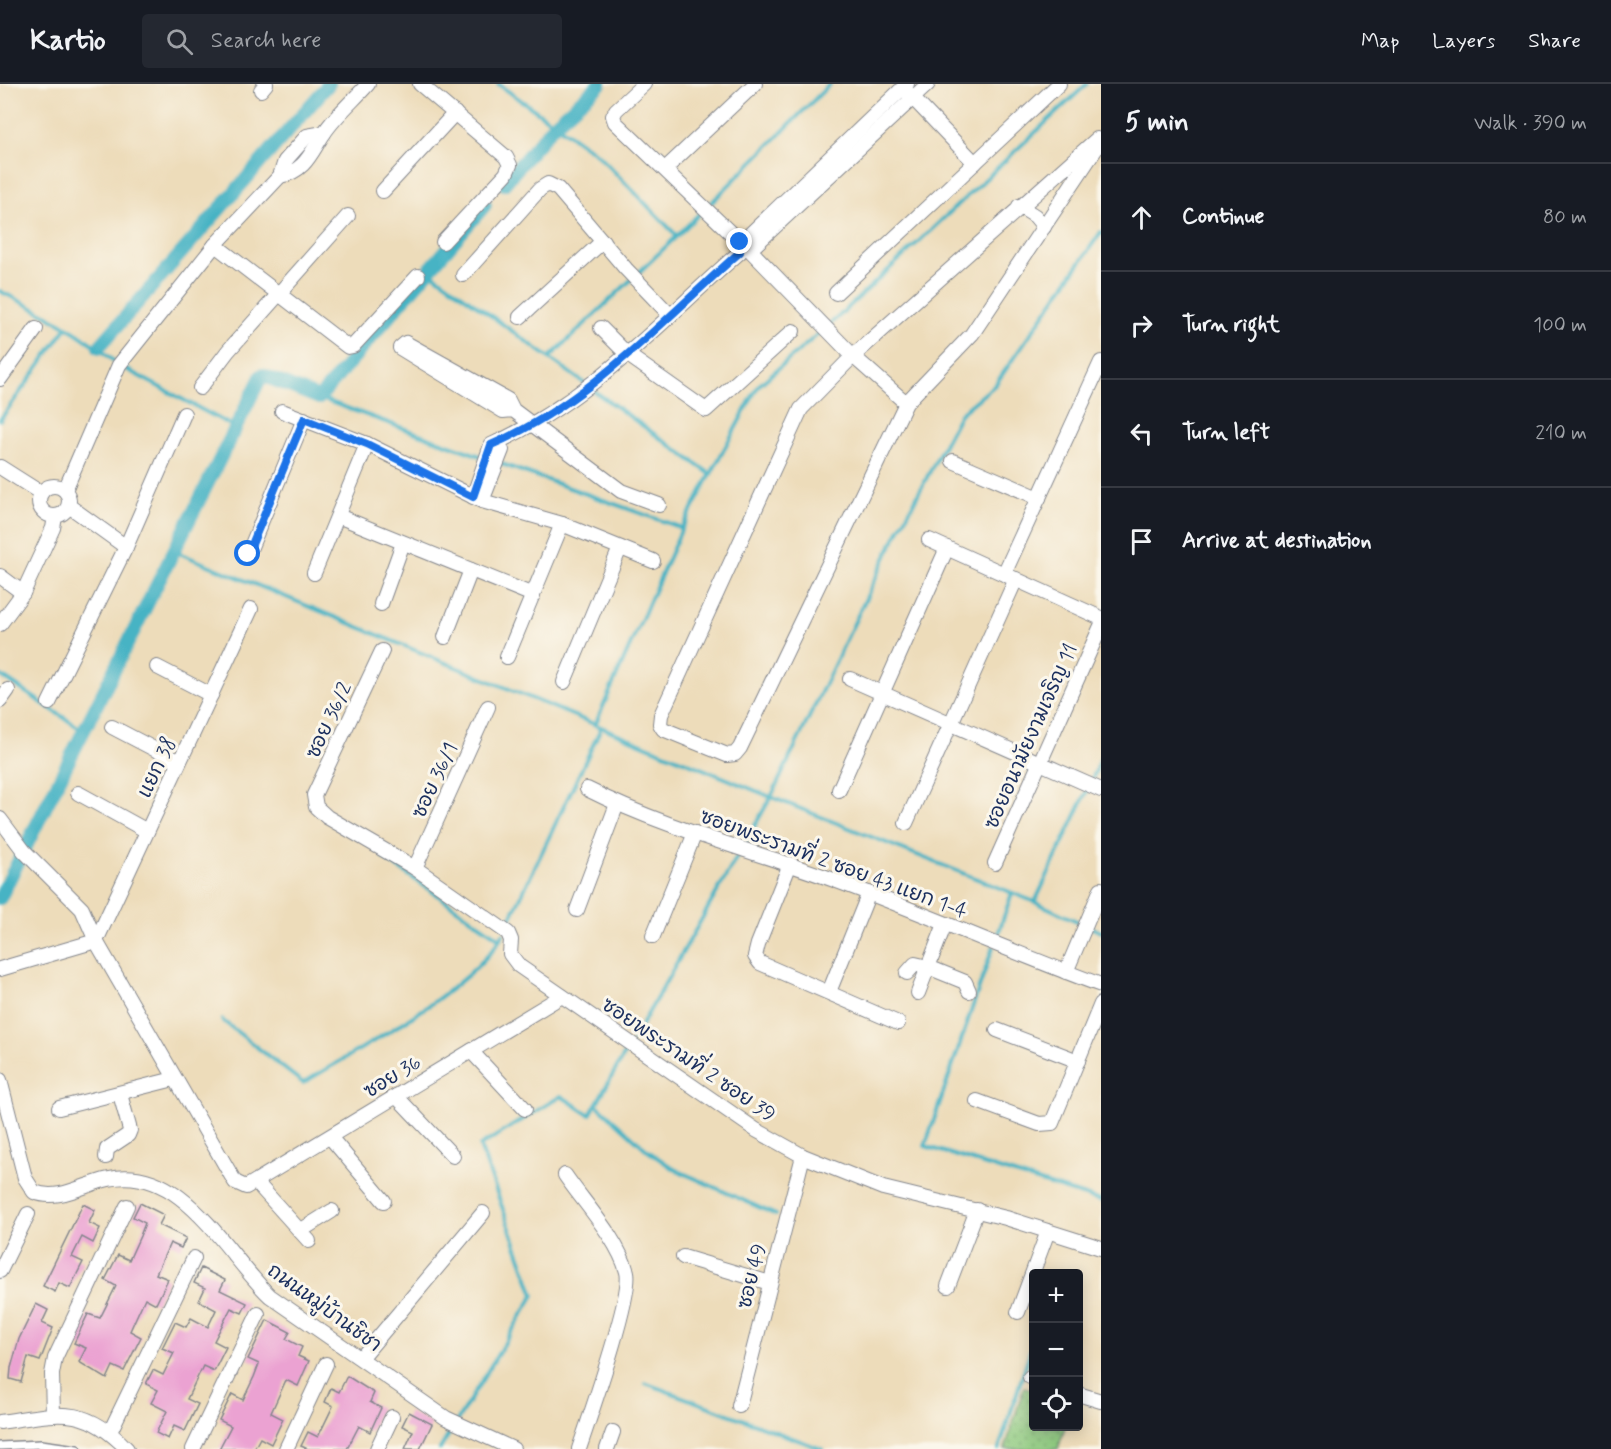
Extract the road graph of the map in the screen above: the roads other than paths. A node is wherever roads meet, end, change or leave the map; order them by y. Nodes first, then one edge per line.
1 (368, 84) edge
2 (420, 84) edge
3 (644, 84) edge
4 (755, 84) edge
5 (928, 84) edge
6 (1059, 84) edge
7 (907, 90) edge
8 (455, 113) junction
9 (324, 133) junction
10 (1101, 135) edge
11 (1101, 141) edge
12 (975, 163) junction
13 (665, 169) junction
14 (280, 176) junction
15 (383, 191) dead end
16 (1019, 206) junction
17 (348, 216) dead end
18 (1044, 227) junction
19 (443, 242) dead end
20 (603, 242) junction
21 (215, 245) junction
22 (745, 247) junction
23 (463, 275) dead end
24 (418, 276) dead end
25 (836, 293) dead end
26 (280, 295) junction
27 (670, 315) junction
28 (520, 317) dead end
29 (601, 328) dead end
30 (36, 329) dead end
31 (793, 331) dead end
32 (628, 355) junction
33 (854, 356) junction
34 (1101, 362) edge
35 (0, 379) edge
36 (200, 388) dead end
37 (906, 403) junction
38 (513, 410) junction
39 (282, 411) dead end
40 (184, 414) dead end
41 (304, 419) junction
42 (532, 424) junction
43 (367, 444) junction
44 (953, 461) dead end
45 (0, 467) edge
46 (65, 490) junction
47 (41, 493) junction
48 (1039, 498) junction
49 (477, 499) junction
50 (69, 506) junction
51 (660, 506) dead end
52 (338, 516) junction
53 (55, 517) junction
54 (562, 524) junction
55 (929, 540) dead end
56 (403, 543) junction
57 (126, 547) junction
58 (620, 548) junction
59 (947, 548) junction
60 (248, 554) dead end
61 (653, 561) dead end
62 (471, 570) junction
63 (314, 573) dead end
64 (0, 576) edge
65 (1010, 577) junction
66 (23, 593) junction
67 (533, 595) junction
68 (381, 604) dead end
69 (251, 609) dead end
70 (1101, 618) edge
71 (0, 624) edge
72 (1101, 626) edge
73 (445, 637) dead end
74 (382, 651) dead end
75 (507, 657) dead end
76 (158, 667) dead end
77 (850, 679) dead end
78 (564, 682) dead end
79 (881, 693) junction
80 (211, 694) junction
81 (49, 703) dead end
82 (488, 707) dead end
83 (950, 724) junction
84 (112, 727) dead end
85 (179, 762) junction
86 (1040, 764) junction
87 (587, 789) dead end
88 (839, 790) dead end
89 (1101, 790) edge
90 (78, 793) dead end
91 (617, 804) junction
92 (316, 807) joint
93 (0, 819) edge
94 (906, 823) dead end
95 (147, 831) junction
96 (695, 833) junction
97 (995, 863) dead end
98 (790, 864) junction
99 (415, 868) junction
100 (1101, 889) edge
101 (869, 893) junction
102 (578, 910) dead end
103 (945, 924) junction
104 (653, 936) dead end
105 (96, 940) junction
106 (928, 967) junction
107 (0, 969) edge
108 (1066, 972) junction
109 (908, 973) dead end
110 (1101, 985) edge
111 (969, 991) dead end
112 (829, 992) junction
113 (918, 993) dead end
114 (562, 996) junction
115 (1101, 1004) edge
116 (898, 1023) dead end
117 (997, 1030) dead end
118 (471, 1051) junction
119 (1078, 1061) junction
120 (174, 1079) junction
121 (0, 1080) edge
122 (120, 1094) junction
123 (396, 1096) junction
124 (976, 1101) dead end
125 (59, 1108) dead end
126 (525, 1108) dead end
127 (4, 1121) edge
128 (330, 1137) junction
129 (453, 1156) dead end
130 (803, 1156) junction
131 (106, 1157) dead end
132 (565, 1175) dead end
133 (256, 1182) junction
134 (384, 1201) dead end
135 (127, 1206) dead end
136 (977, 1210) junction
137 (332, 1211) dead end
138 (483, 1213) dead end
139 (28, 1215) dead end
140 (1048, 1231) junction
141 (1101, 1248) edge
142 (683, 1257) dead end
143 (194, 1258) dead end
144 (0, 1271) edge
145 (770, 1283) junction
146 (948, 1286) dead end
147 (1018, 1312) dead end
148 (258, 1314) dead end
149 (362, 1357) junction
150 (326, 1364) dead end
151 (1083, 1396) edge
152 (1101, 1401) edge
153 (739, 1406) dead end
154 (53, 1415) junction
155 (393, 1417) dead end
156 (0, 1422) edge
157 (110, 1432) junction
158 (614, 1432) dead end
159 (0, 1446) edge
160 (77, 1449) edge
161 (127, 1449) edge
162 (193, 1449) edge
163 (286, 1449) edge
164 (377, 1449) edge
165 (513, 1449) edge
166 (579, 1449) edge
167 (607, 1449) edge

1 - 9 street
2 - 8 street
3 - 13 street
4 - 13 street
5 - 7 street
6 - 12 street
7 - 12 street
7 - 22 street
8 - 15 street
8 - 19 street
9 - 14 street
9 - 14 street
10 - 16 street
11 - 18 street
12 - 25 street
13 - 22 street
14 - 21 street
16 - 18 street
16 - 33 street
17 - 26 street
18 - 37 street
20 - 23 street
20 - 27 street
20 - 28 street
21 - 26 street
21 - 46 street
22 - 27 street
22 - 33 street
24 - 26 street
26 - 36 street
27 - 32 street
29 - 32 street
30 - 35 street
31 - 32 street
32 - 42 street
33 - 37 street
33 - 37 street
34 - 48 street
38 - 38 street
38 - 42 street
39 - 41 street
40 - 57 street
41 - 43 street
41 - 60 street
42 - 49 street
42 - 51 street
43 - 49 street
43 - 52 street
44 - 48 street
45 - 47 street
46 - 47 street
46 - 50 street
47 - 53 street
48 - 65 street
49 - 54 street
50 - 53 street
50 - 57 street
52 - 56 street
52 - 63 street
53 - 66 street
54 - 58 street
54 - 67 street
55 - 59 street
56 - 62 street
56 - 68 street
57 - 81 street
58 - 61 street
58 - 78 street
59 - 65 street
59 - 79 street
62 - 67 street
62 - 73 street
64 - 66 street
65 - 70 street
65 - 83 street
66 - 71 street
67 - 75 street
69 - 80 street, แยก 38
72 - 86 street, ซอยอนามัยงามเจริญ 11
74 - 92 street, ซอย 36/2
76 - 80 street
77 - 79 street
79 - 83 street
79 - 88 street
80 - 85 street, แยก 38
82 - 99 street, ซอย 36/1
83 - 86 street
83 - 94 street
84 - 85 street
85 - 95 street, แยก 38
86 - 89 street
86 - 97 street, ซอยอนามัยงามเจริญ 11
87 - 91 street, ซอยพระรามที่ 2 ซอย 43 แยก 1-4
90 - 95 street
91 - 96 street, ซอยพระรามที่ 2 ซอย 43 แยก 1-4
91 - 102 street
92 - 99 street, ซอยพระรามที่ 2 ซอย 39
93 - 105 street
95 - 105 street, แยก 38
96 - 98 street, ซอยพระรามที่ 2 ซอย 43 แยก 1-4
96 - 104 street
98 - 101 street, ซอยพระรามที่ 2 ซอย 43 แยก 1-4
98 - 112 street
99 - 114 street, ซอยพระรามที่ 2 ซอย 39
100 - 108 street
101 - 103 street, ซอยพระรามที่ 2 ซอย 43 แยก 1-4
101 - 112 street
103 - 106 street
103 - 108 street, ซอยพระรามที่ 2 ซอย 43 แยก 1-4
105 - 107 street
105 - 120 street
106 - 109 street
106 - 111 street
106 - 113 street
108 - 110 street, ซอยพระรามที่ 2 ซอย 43 แยก 1-4
112 - 116 street
114 - 118 street, ซอย 36
114 - 130 street, ซอยพระรามที่ 2 ซอย 39
115 - 119 street
117 - 119 street
118 - 123 street, ซอย 36
118 - 126 street
119 - 124 street
120 - 122 street
120 - 133 street, ซอย 36
121 - 127 street, ถนนหมู่บ้านชิชา
122 - 125 street
122 - 131 street
123 - 128 street, ซอย 36
123 - 129 street
127 - 149 street, ถนนหมู่บ้านชิชา
128 - 133 street, ซอย 36
128 - 134 street
130 - 136 street, ซอยพระรามที่ 2 ซอย 39
130 - 145 street, ซอย 49
132 - 166 street
133 - 137 street
135 - 154 street
136 - 140 street, ซอยพระรามที่ 2 ซอย 39
136 - 146 street
138 - 149 street
139 - 144 street
140 - 141 street, ซอยพระรามที่ 2 ซอย 39
140 - 147 street
142 - 145 street
143 - 157 street
145 - 153 street, ซอย 49
148 - 162 street
149 - 165 street, ถนนหมู่บ้านชิชา
150 - 163 street
151 - 152 street
154 - 156 street
154 - 157 street
155 - 164 street
157 - 161 street
158 - 167 street
159 - 160 lane

